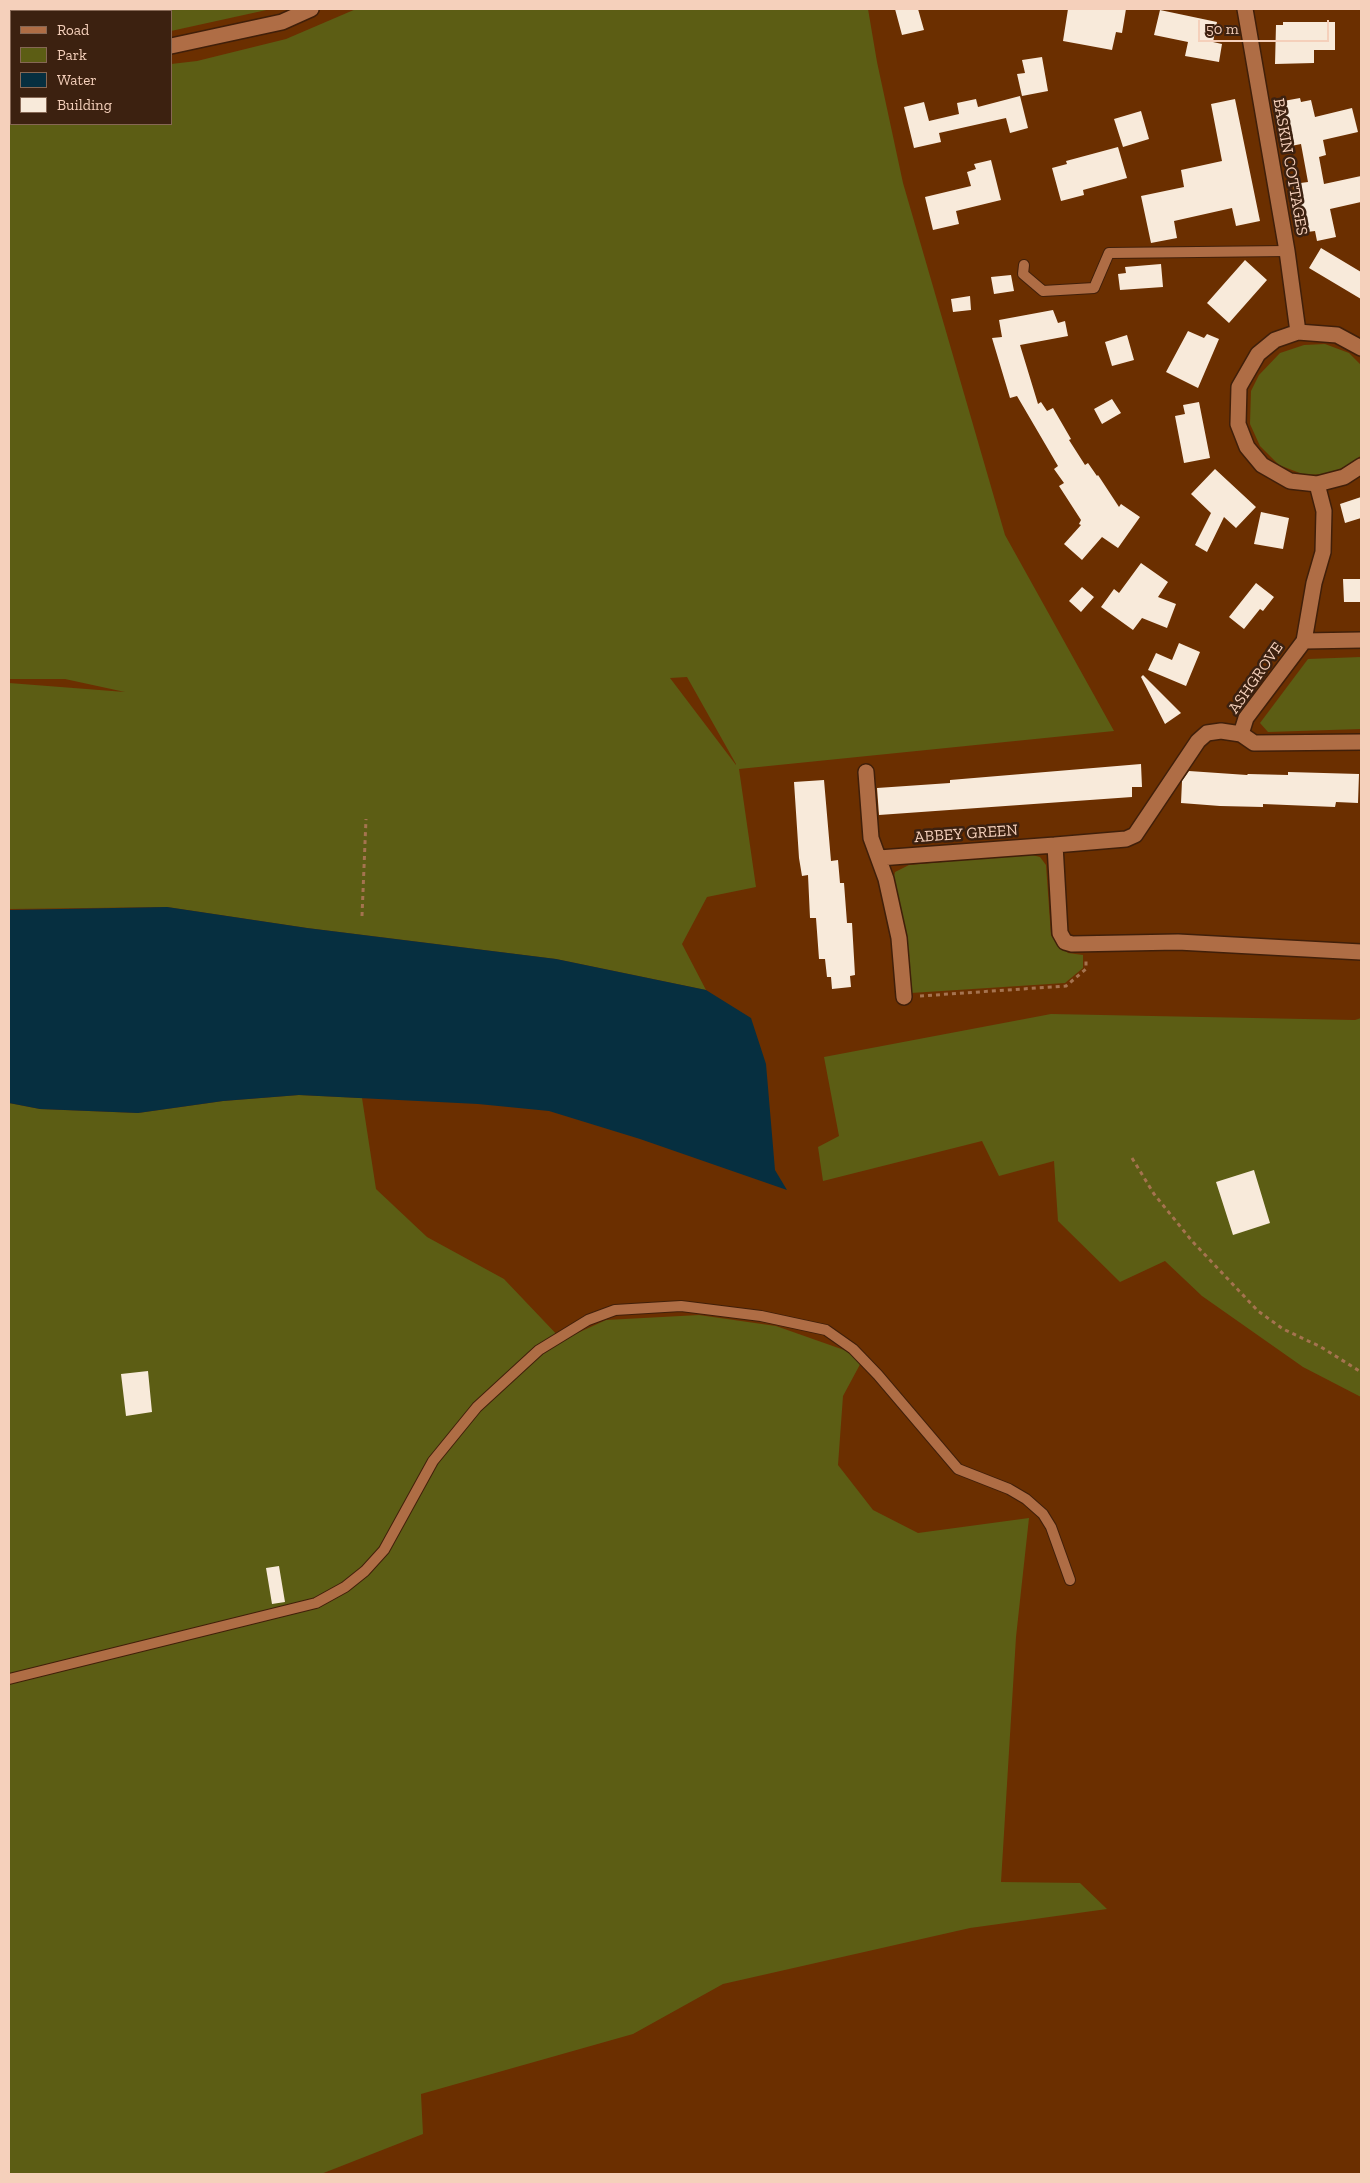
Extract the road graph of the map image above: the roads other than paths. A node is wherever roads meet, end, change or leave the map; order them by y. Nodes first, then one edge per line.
1 (311, 9) edge
2 (1246, 9) edge
3 (172, 46) edge
4 (1287, 251) junction
5 (1024, 265) dead end
6 (1298, 332) junction
7 (1361, 348) edge
8 (1361, 466) edge
9 (1317, 484) junction
10 (1361, 640) edge
11 (1304, 641) junction
12 (1241, 734) junction
13 (1361, 742) edge
14 (866, 772) dead end
15 (1055, 845) junction
16 (879, 858) junction
17 (1361, 952) edge
18 (904, 997) road end
19 (1070, 1580) dead end
20 (9, 1679) edge

1 - 3 street
2 - 4 street, BASKIN COTTAGES
4 - 5 lane
4 - 6 street, BASKIN COTTAGES
6 - 7 street
6 - 9 street
8 - 9 street
9 - 11 street, ASHGROVE
10 - 11 street, ASHGROVE
11 - 12 street, ASHGROVE
12 - 13 street, ASHGROVE
12 - 15 street, ABBEY GREEN
14 - 16 street
15 - 16 street, ABBEY GREEN
15 - 17 street
16 - 18 street
19 - 20 lane

